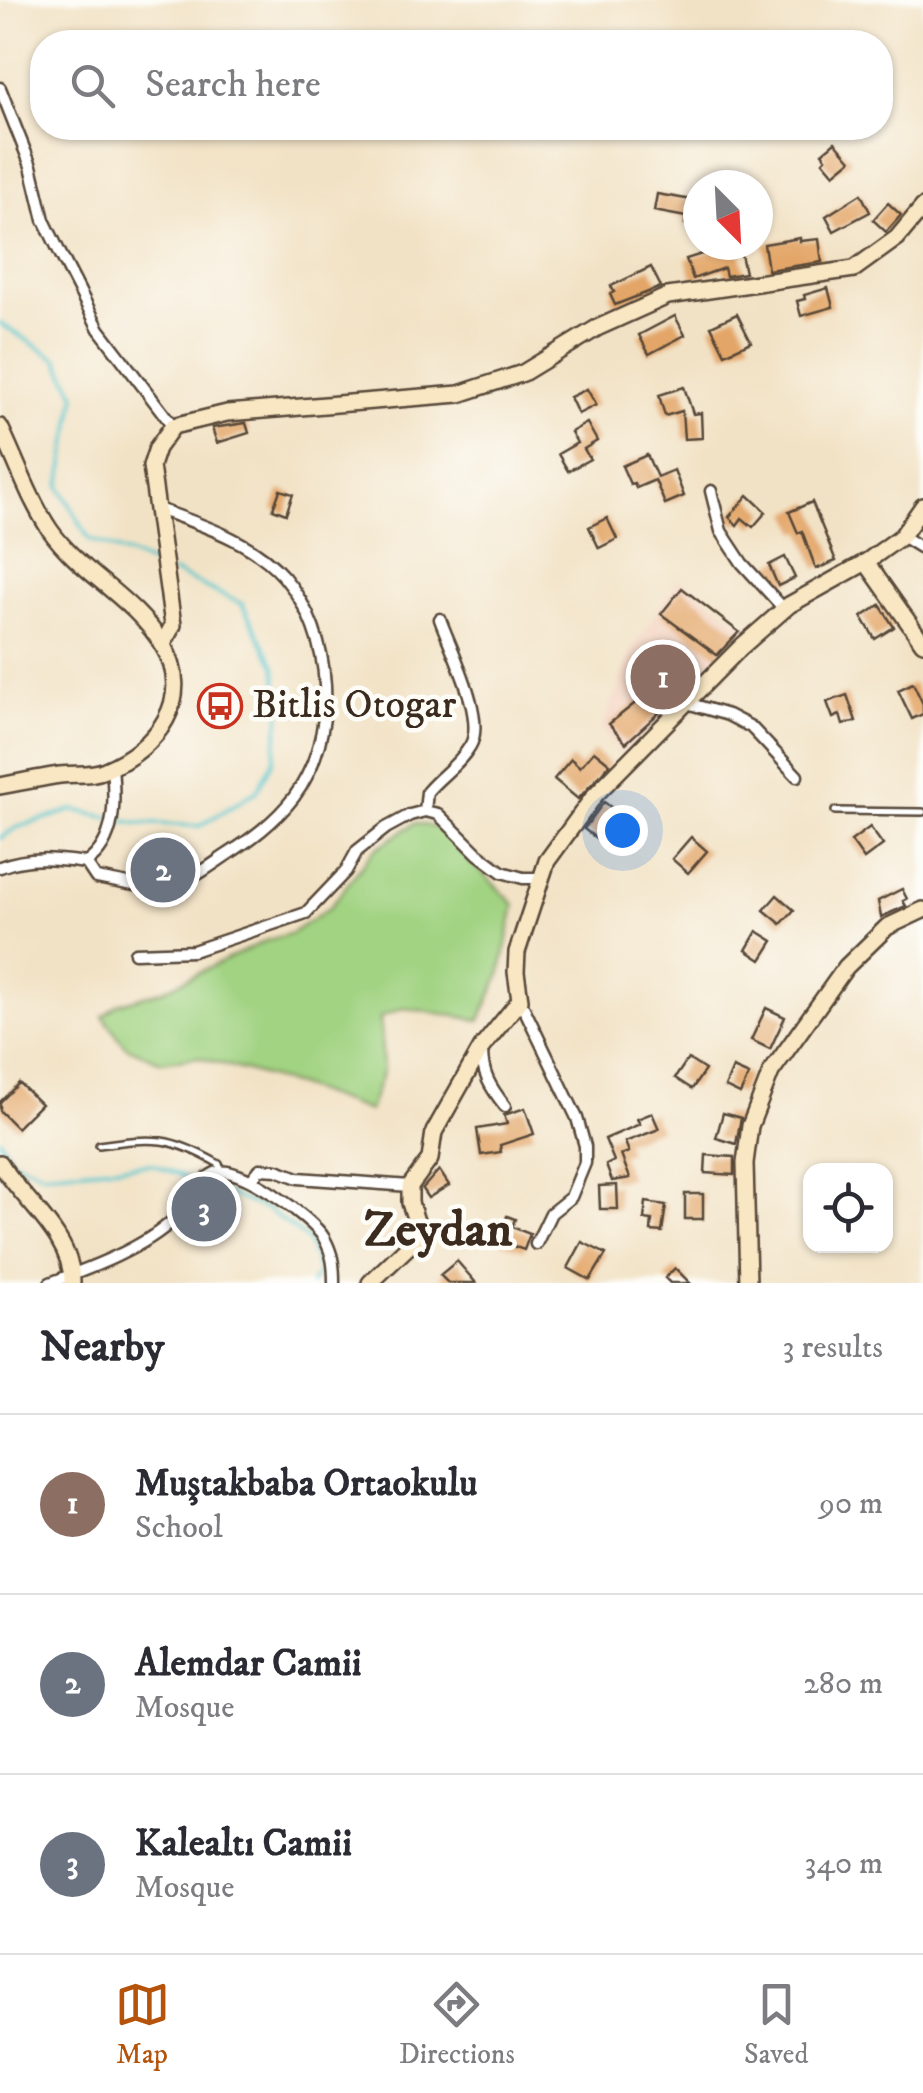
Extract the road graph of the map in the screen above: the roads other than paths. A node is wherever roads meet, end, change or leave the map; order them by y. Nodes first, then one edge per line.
1 (0, 88) edge
2 (923, 207) edge
3 (0, 426) edge
4 (173, 426) junction
5 (711, 492) dead end
6 (923, 506) edge
7 (158, 508) junction
8 (902, 536) junction
9 (923, 548) edge
10 (866, 562) junction
11 (784, 609) junction
12 (440, 619) dead end
13 (923, 643) edge
14 (163, 644) junction
15 (688, 704) junction
16 (112, 767) junction
17 (797, 776) dead end
18 (0, 786) edge
19 (425, 811) junction
20 (835, 811) dead end
21 (923, 812) edge
22 (86, 863) junction
23 (0, 867) edge
24 (542, 878) junction
25 (923, 910) edge
26 (136, 954) dead end
27 (520, 1000) junction
28 (482, 1047) junction
29 (505, 1106) dead end
30 (100, 1144) dead end
31 (2, 1171) edge
32 (216, 1172) junction
33 (252, 1180) junction
34 (410, 1186) junction
35 (536, 1244) dead end
36 (72, 1279) edge
37 (50, 1283) edge
38 (334, 1283) edge
39 (370, 1283) edge
40 (748, 1283) edge

1 - 4 street
2 - 4 street
3 - 14 street
4 - 7 street
5 - 11 street
6 - 8 street
7 - 14 street
7 - 22 street
8 - 9 street
8 - 10 street
10 - 11 street
10 - 13 street
11 - 15 street
12 - 19 street
14 - 16 street
15 - 17 street
15 - 24 street
16 - 18 street
16 - 22 street
19 - 24 street
19 - 26 street
20 - 21 lane
22 - 23 street
24 - 27 street
25 - 40 street
27 - 28 street
27 - 35 street
28 - 29 street
28 - 34 street
30 - 32 lane
31 - 36 street
32 - 33 street
32 - 36 street
33 - 34 street
33 - 38 street
34 - 39 street
36 - 37 street

